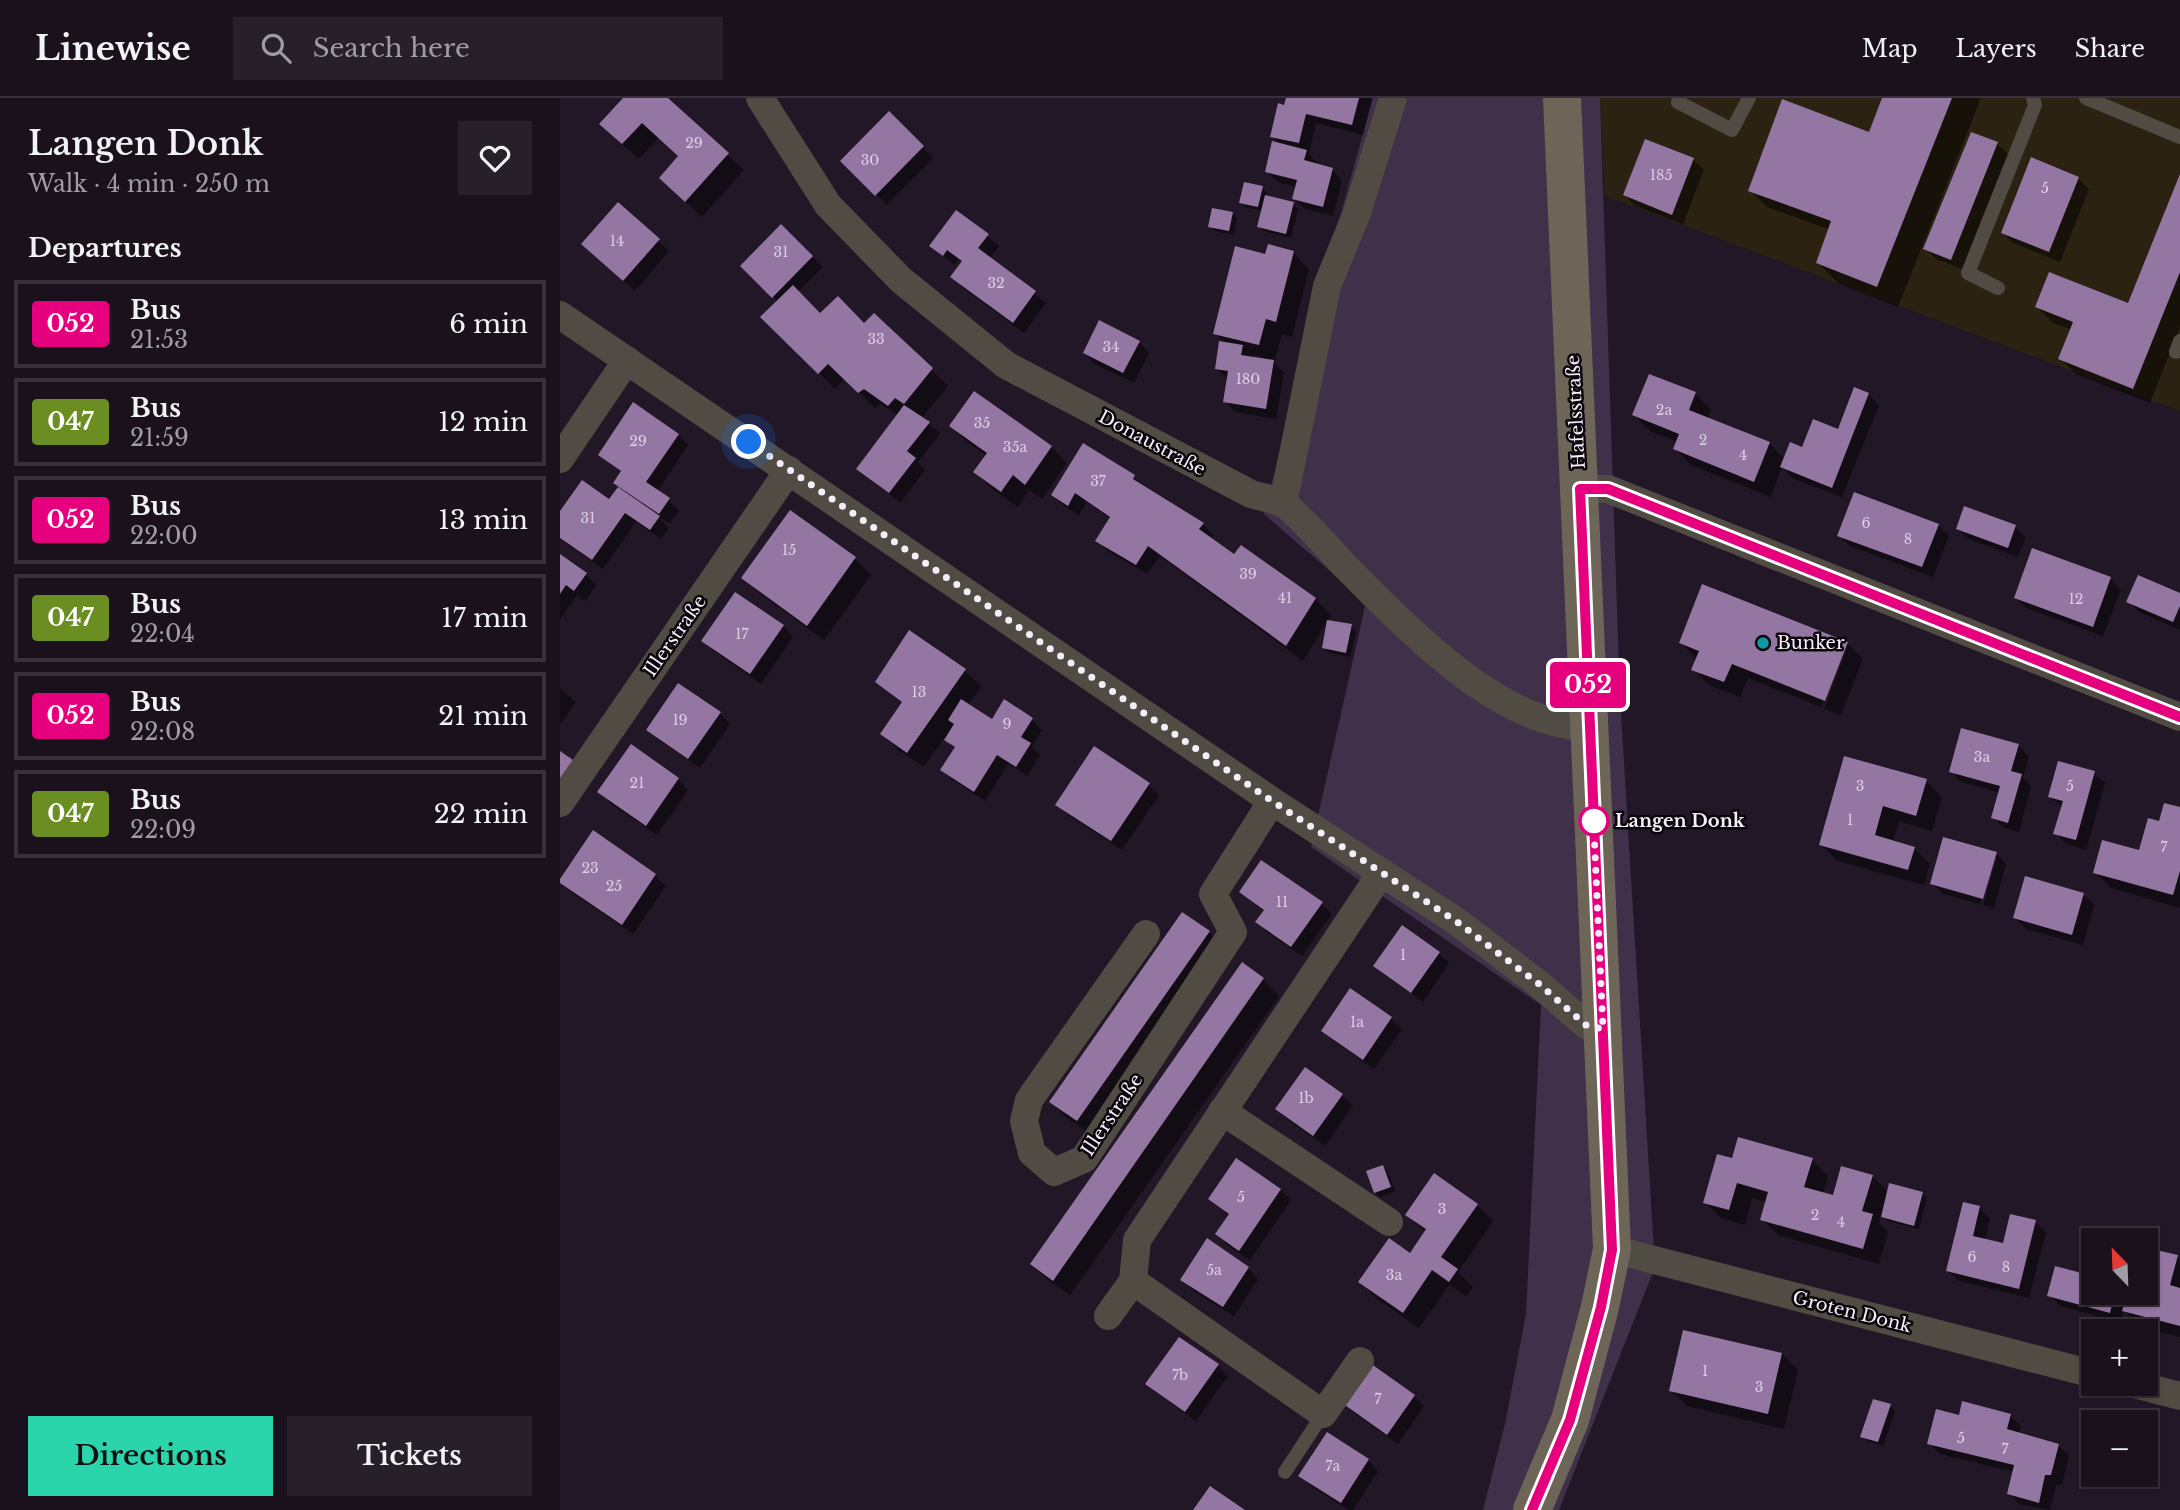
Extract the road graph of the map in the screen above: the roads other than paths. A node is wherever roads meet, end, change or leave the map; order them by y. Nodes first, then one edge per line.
1 (760, 98) edge
2 (1393, 98) edge
3 (1562, 98) edge
4 (1679, 98) edge
5 (1749, 98) edge
6 (2033, 98) edge
7 (2086, 98) edge
8 (2180, 137) edge
9 (1998, 288) dead end
10 (560, 315) edge
11 (626, 360) junction
12 (560, 459) edge
13 (789, 470) junction
14 (1580, 489) junction
15 (1283, 504) junction
16 (2180, 717) edge
17 (1590, 727) junction
18 (1272, 801) junction
19 (560, 803) edge
20 (1382, 872) junction
21 (1146, 934) dead end
22 (1603, 1029) junction
23 (1222, 1111) junction
24 (1389, 1222) dead end
25 (1612, 1250) junction
26 (1133, 1281) junction
27 (1108, 1317) dead end
28 (1360, 1360) dead end
29 (2081, 1371) edge
30 (2158, 1390) edge
31 (2180, 1396) edge
32 (1322, 1414) junction
33 (1285, 1472) dead end
34 (1532, 1510) edge

1 - 15 street, Donaustraße
2 - 15 street
3 - 14 main road, Hafelsstraße
4 - 5 lane
6 - 9 lane
7 - 8 lane
10 - 11 street
11 - 12 street
11 - 13 street
13 - 18 street
13 - 19 street, Illerstraße
14 - 16 street
14 - 17 main road, Hafelsstraße
15 - 17 street, Donaustraße
17 - 22 main road, Hafelsstraße
18 - 20 street
18 - 21 street, Illerstraße
20 - 22 street
20 - 23 street
22 - 25 main road, Hafelsstraße
23 - 24 street
23 - 26 street
25 - 29 street, Groten Donk
25 - 34 main road, Hafelsstraße
26 - 27 street
26 - 32 street
28 - 32 street
30 - 31 street
32 - 33 lane

